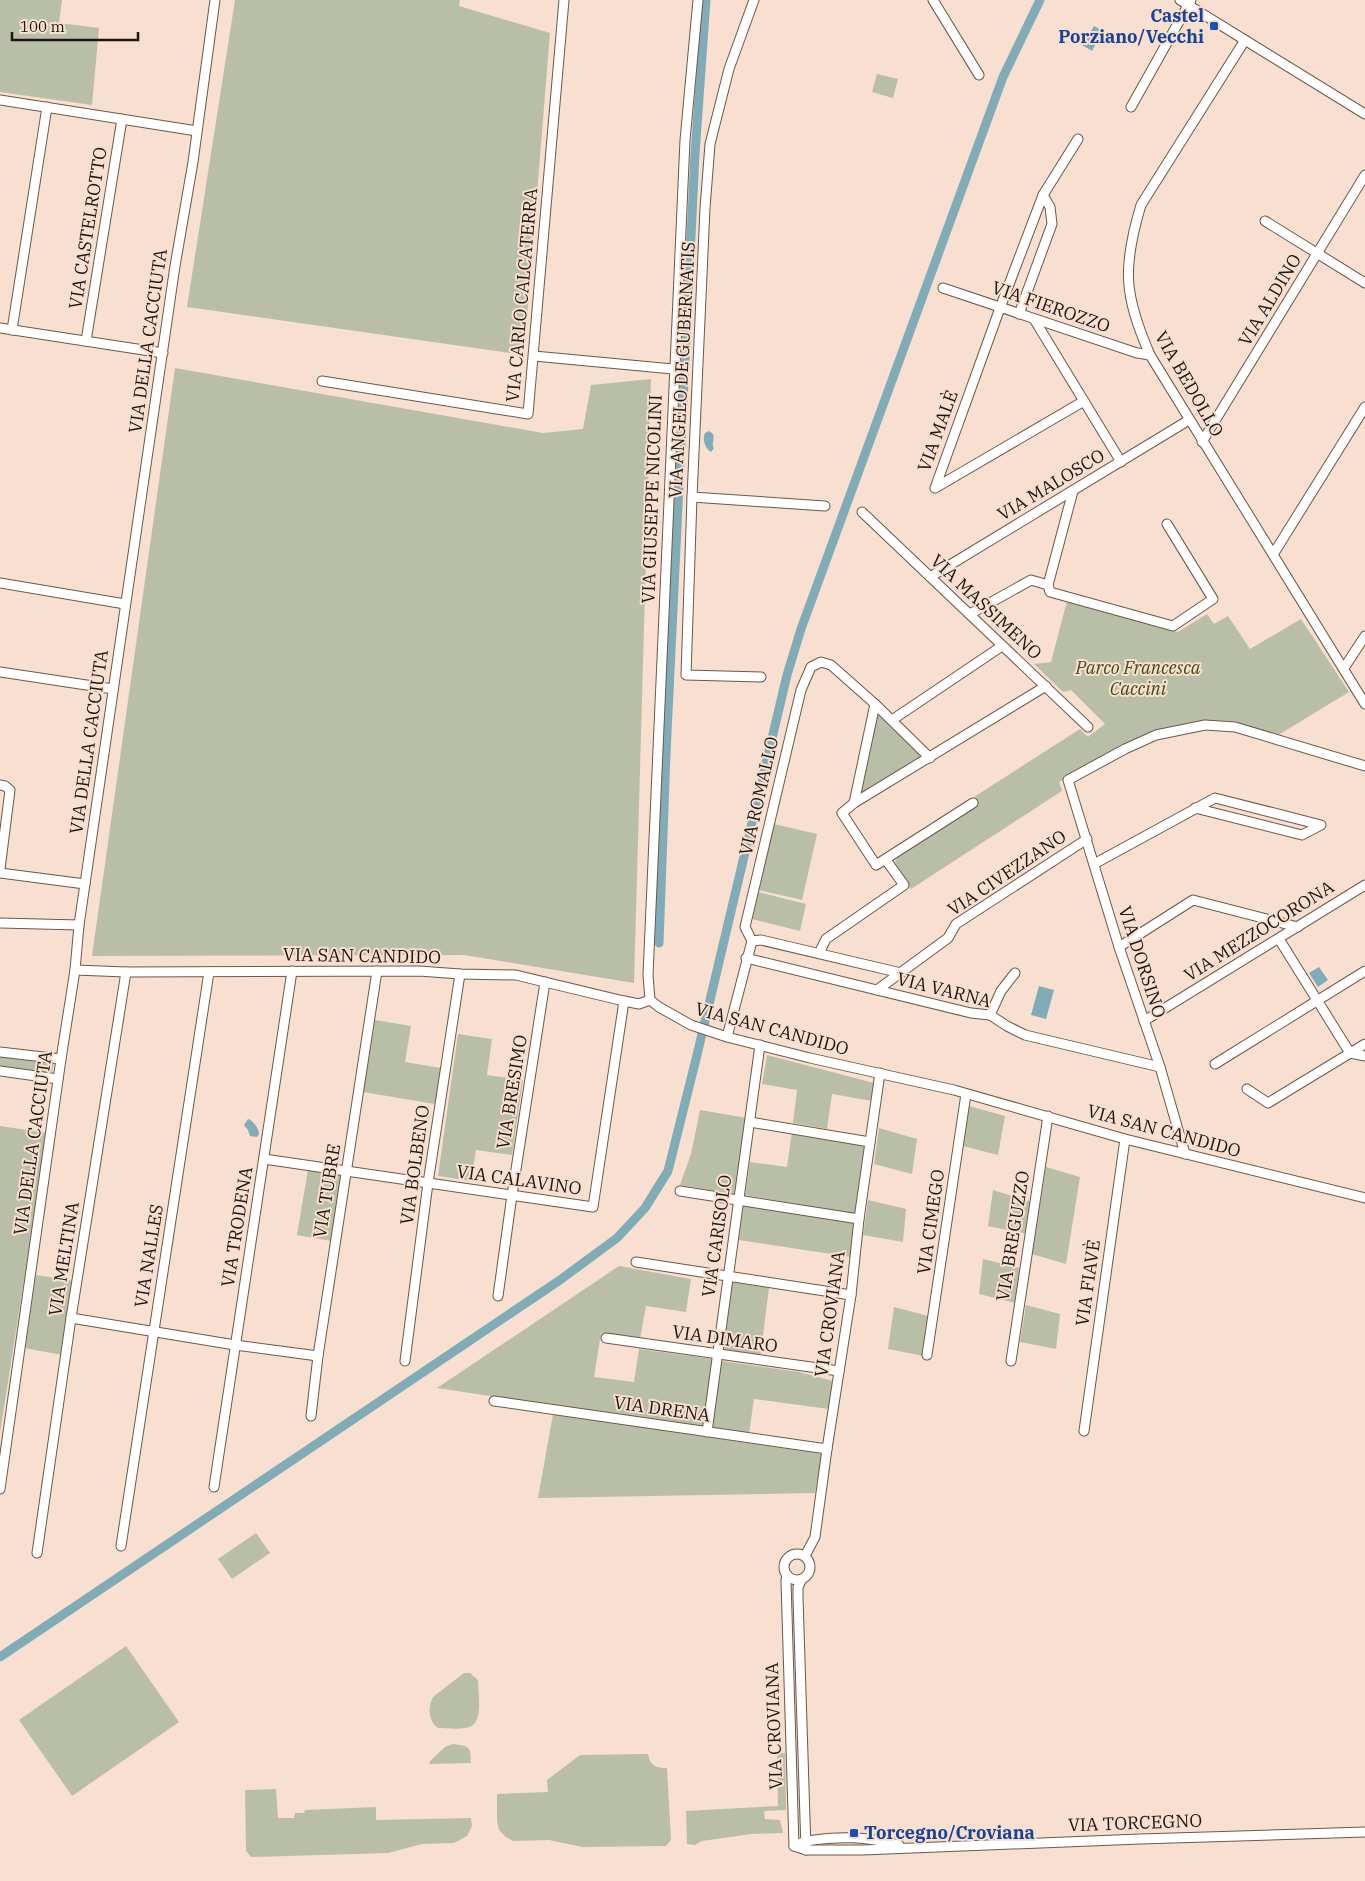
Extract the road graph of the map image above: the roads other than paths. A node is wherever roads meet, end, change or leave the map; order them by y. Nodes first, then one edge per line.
1 (215, 0) edge
2 (564, 0) edge
3 (698, 0) edge
4 (754, 0) edge
5 (933, 0) edge
6 (1180, 0) edge
7 (1190, 3) edge
8 (1245, 40) junction
9 (979, 75) dead end
10 (0, 100) edge
11 (1131, 107) dead end
12 (47, 108) junction
13 (1365, 114) edge
14 (122, 119) junction
15 (197, 131) junction
16 (1078, 139) dead end
17 (1365, 175) edge
18 (1042, 195) junction
19 (1265, 221) dead end
20 (1317, 254) junction
21 (1365, 283) edge
22 (944, 288) dead end
23 (1000, 308) junction
24 (1019, 314) junction
25 (1034, 319) junction
26 (0, 328) edge
27 (12, 330) junction
28 (86, 341) junction
29 (162, 353) junction
30 (1150, 355) junction
31 (534, 356) junction
32 (674, 369) junction
33 (322, 382) dead end
34 (1084, 401) junction
35 (1365, 407) edge
36 (1188, 420) junction
37 (1202, 442) junction
38 (1121, 462) junction
39 (1073, 491) junction
40 (692, 497) junction
41 (824, 506) dead end
42 (862, 512) dead end
43 (1167, 524) dead end
44 (1274, 553) junction
45 (930, 577) junction
46 (0, 583) edge
47 (1048, 585) junction
48 (126, 604) junction
49 (970, 614) junction
50 (1365, 636) edge
51 (1002, 646) junction
52 (1344, 668) junction
53 (0, 672) edge
54 (761, 677) dead end
55 (1046, 686) junction
56 (114, 689) junction
57 (875, 704) junction
58 (1365, 704) edge
59 (892, 720) junction
60 (1088, 726) dead end
61 (930, 758) junction
62 (1365, 766) edge
63 (0, 785) edge
64 (854, 803) junction
65 (973, 803) dead end
66 (1195, 808) junction
67 (1086, 840) junction
68 (886, 860) junction
69 (1094, 864) junction
70 (0, 869) edge
71 (0, 873) edge
72 (85, 884) junction
73 (1365, 885) edge
74 (0, 923) edge
75 (79, 925) junction
76 (1298, 927) junction
77 (1279, 939) junction
78 (752, 941) junction
79 (1119, 947) junction
80 (819, 953) junction
81 (746, 958) junction
82 (75, 970) junction
83 (292, 971) junction
84 (377, 971) junction
85 (1365, 971) edge
86 (126, 972) junction
87 (209, 972) junction
88 (901, 973) junction
89 (1015, 973) dead end
90 (460, 974) junction
91 (546, 982) junction
92 (877, 990) junction
93 (650, 1000) junction
94 (624, 1001) junction
95 (1317, 1001) junction
96 (990, 1015) junction
97 (1144, 1021) junction
98 (727, 1037) junction
99 (1365, 1044) edge
100 (760, 1046) junction
101 (0, 1052) edge
102 (1350, 1052) junction
103 (1365, 1056) edge
104 (61, 1059) junction
105 (1215, 1064) dead end
106 (1160, 1067) junction
107 (0, 1071) edge
108 (880, 1073) junction
109 (58, 1079) junction
110 (1247, 1089) dead end
111 (966, 1094) junction
112 (1048, 1116) junction
113 (750, 1122) junction
114 (1125, 1138) junction
115 (870, 1142) junction
116 (1185, 1154) junction
117 (264, 1159) junction
118 (346, 1171) junction
119 (428, 1183) junction
120 (680, 1191) dead end
121 (512, 1196) junction
122 (1365, 1198) edge
123 (739, 1200) junction
124 (859, 1219) junction
125 (636, 1262) dead end
126 (728, 1277) junction
127 (851, 1295) junction
128 (498, 1296) dead end
129 (71, 1318) junction
130 (154, 1332) junction
131 (606, 1338) dead end
132 (235, 1345) junction
133 (717, 1354) junction
134 (927, 1355) dead end
135 (318, 1356) junction
136 (404, 1361) dead end
137 (1011, 1362) dead end
138 (840, 1371) junction
139 (494, 1401) dead end
140 (311, 1416) dead end
141 (1084, 1431) dead end
142 (707, 1432) junction
143 (826, 1449) junction
144 (214, 1487) dead end
145 (0, 1489) edge
146 (122, 1546) dead end
147 (37, 1552) dead end
148 (805, 1556) junction
149 (787, 1575) junction
150 (802, 1579) junction
151 (787, 1646) junction
152 (800, 1647) junction
153 (801, 1710) junction
154 (790, 1711) junction
155 (803, 1777) junction
156 (791, 1778) junction
157 (1365, 1832) edge
158 (863, 1838) junction
159 (806, 1845) junction
160 (794, 1846) joint
161 (907, 1847) junction
162 (863, 1850) junction

1 - 15 street, VIA DELLA CACCIUTA
2 - 31 street, VIA CARLO CALCATERRA
3 - 32 street, VIA GIUSEPPE NICOLINI
4 - 40 street, VIA ANGELO DE GUBERNATIS
5 - 9 street
6 - 7 street
7 - 8 street
7 - 11 street
8 - 13 street
8 - 30 street, VIA BEDOLLO
10 - 12 street
12 - 14 street
12 - 27 street
14 - 15 street
14 - 28 street, VIA CASTELROTTO
15 - 29 street, VIA DELLA CACCIUTA
16 - 18 street
17 - 20 street, VIA ALDINO
18 - 23 street
18 - 24 street
19 - 20 street
20 - 21 street
20 - 37 street, VIA ALDINO
22 - 23 street, VIA FIEROZZO
23 - 24 street, VIA FIEROZZO
23 - 34 street, VIA MALÈ
24 - 25 street, VIA FIEROZZO
25 - 30 street, VIA FIEROZZO
25 - 34 street
26 - 27 street
27 - 28 street
28 - 29 street
29 - 48 street, VIA DELLA CACCIUTA
30 - 36 street, VIA BEDOLLO
31 - 32 street
31 - 33 street, VIA CARLO CALCATERRA
32 - 93 street, VIA GIUSEPPE NICOLINI
34 - 38 street
35 - 44 street
36 - 37 street, VIA BEDOLLO
36 - 38 street, VIA MALOSCO
37 - 44 street, VIA BEDOLLO
38 - 39 street, VIA MALOSCO
39 - 45 street, VIA MALOSCO
39 - 47 street
40 - 41 street
40 - 54 street, VIA ANGELO DE GUBERNATIS
42 - 45 street, VIA MASSIMENO
43 - 47 street
44 - 52 street, VIA BEDOLLO
45 - 49 street, VIA MASSIMENO
46 - 48 street
47 - 49 street
48 - 56 street, VIA DELLA CACCIUTA
49 - 51 street, VIA MASSIMENO
50 - 52 street
51 - 55 street, VIA MASSIMENO
51 - 59 street
52 - 58 street, VIA BEDOLLO
53 - 56 street
55 - 60 street, VIA MASSIMENO
55 - 61 street
56 - 72 street, VIA DELLA CACCIUTA
57 - 59 street
57 - 64 street
57 - 78 street, VIA ROMALLO
59 - 61 street
61 - 64 street
62 - 67 street, VIA DORSINO
63 - 70 street
64 - 68 street
65 - 68 street
66 - 66 street
66 - 69 street
67 - 69 street, VIA DORSINO
67 - 88 street, VIA CIVEZZANO
68 - 80 street
69 - 79 street, VIA DORSINO
71 - 72 street
72 - 75 street, VIA DELLA CACCIUTA
73 - 76 street, VIA MEZZOCORONA
74 - 75 street
75 - 82 street, VIA DELLA CACCIUTA
76 - 77 street, VIA MEZZOCORONA
76 - 79 street
77 - 95 street
77 - 97 street, VIA MEZZOCORONA
78 - 80 street
78 - 81 street
79 - 97 street, VIA DORSINO
80 - 88 street
81 - 92 street, VIA VARNA
81 - 98 street
82 - 86 street, VIA SAN CANDIDO
82 - 104 street, VIA DELLA CACCIUTA
83 - 84 street, VIA SAN CANDIDO
83 - 87 street, VIA SAN CANDIDO
83 - 117 street, VIA TRODENA
84 - 90 street, VIA SAN CANDIDO
84 - 118 street, VIA TUBRE
85 - 95 street
86 - 87 street, VIA SAN CANDIDO
86 - 129 street, VIA MELTINA
87 - 130 street, VIA NALLES
88 - 92 street, VIA CIVEZZANO
89 - 96 street
90 - 91 street, VIA SAN CANDIDO
90 - 119 street, VIA BOLBENO
91 - 94 street, VIA SAN CANDIDO
91 - 121 street, VIA BRESIMO
92 - 96 street, VIA VARNA
93 - 94 street, VIA SAN CANDIDO
93 - 98 street, VIA SAN CANDIDO
94 - 121 street, VIA CALAVINO
95 - 102 street
95 - 105 street
96 - 106 street, VIA VARNA
97 - 106 street, VIA DORSINO
98 - 100 street, VIA SAN CANDIDO
99 - 102 street
100 - 108 street, VIA SAN CANDIDO
100 - 113 street, VIA CARISOLO
101 - 104 street
102 - 103 street
102 - 110 street
104 - 109 street, VIA DELLA CACCIUTA
106 - 116 street, VIA DORSINO
107 - 109 street
108 - 111 street, VIA SAN CANDIDO
108 - 115 street, VIA CROVIANA
109 - 145 street, VIA DELLA CACCIUTA
111 - 112 street, VIA SAN CANDIDO
111 - 134 street, VIA CIMEGO
112 - 114 street, VIA SAN CANDIDO
112 - 137 street, VIA BREGUZZO
113 - 115 street
113 - 123 street, VIA CARISOLO
114 - 116 street, VIA SAN CANDIDO
114 - 141 street, VIA FIAVÈ
115 - 124 street, VIA CROVIANA
116 - 122 street, VIA SAN CANDIDO
117 - 118 street, VIA CALAVINO
117 - 132 street, VIA TRODENA
118 - 119 street, VIA CALAVINO
118 - 135 street, VIA TUBRE
119 - 121 street, VIA CALAVINO
119 - 136 street, VIA BOLBENO
120 - 123 street
121 - 128 street, VIA BRESIMO
123 - 124 street
123 - 126 street, VIA CARISOLO
124 - 127 street, VIA CROVIANA
125 - 126 street
126 - 127 street
126 - 133 street, VIA CARISOLO
127 - 138 street, VIA CROVIANA
129 - 130 street
129 - 147 street, VIA MELTINA
130 - 132 street
130 - 146 street, VIA NALLES
131 - 133 street, VIA DIMARO
132 - 135 street
132 - 144 street, VIA TRODENA
133 - 138 street, VIA DIMARO
133 - 142 street, VIA CARISOLO
135 - 140 street, VIA TUBRE
138 - 143 street, VIA CROVIANA
139 - 142 street, VIA DRENA
142 - 143 street, VIA DRENA
143 - 148 street, VIA CROVIANA
148 - 149 street
148 - 150 street
149 - 150 street
149 - 151 street, VIA CROVIANA
150 - 152 street, VIA CROVIANA
151 - 152 street
151 - 154 street, VIA CROVIANA
152 - 153 street, VIA CROVIANA
153 - 154 street
153 - 155 street, VIA CROVIANA
154 - 156 street, VIA CROVIANA
155 - 156 street
155 - 159 street, VIA CROVIANA
156 - 160 street, VIA CROVIANA
157 - 161 street, VIA TORCEGNO
158 - 159 street, VIA TORCEGNO
158 - 161 street, VIA TORCEGNO
158 - 162 street
159 - 160 street, VIA TORCEGNO
159 - 162 street, VIA TORCEGNO
161 - 162 street, VIA TORCEGNO

